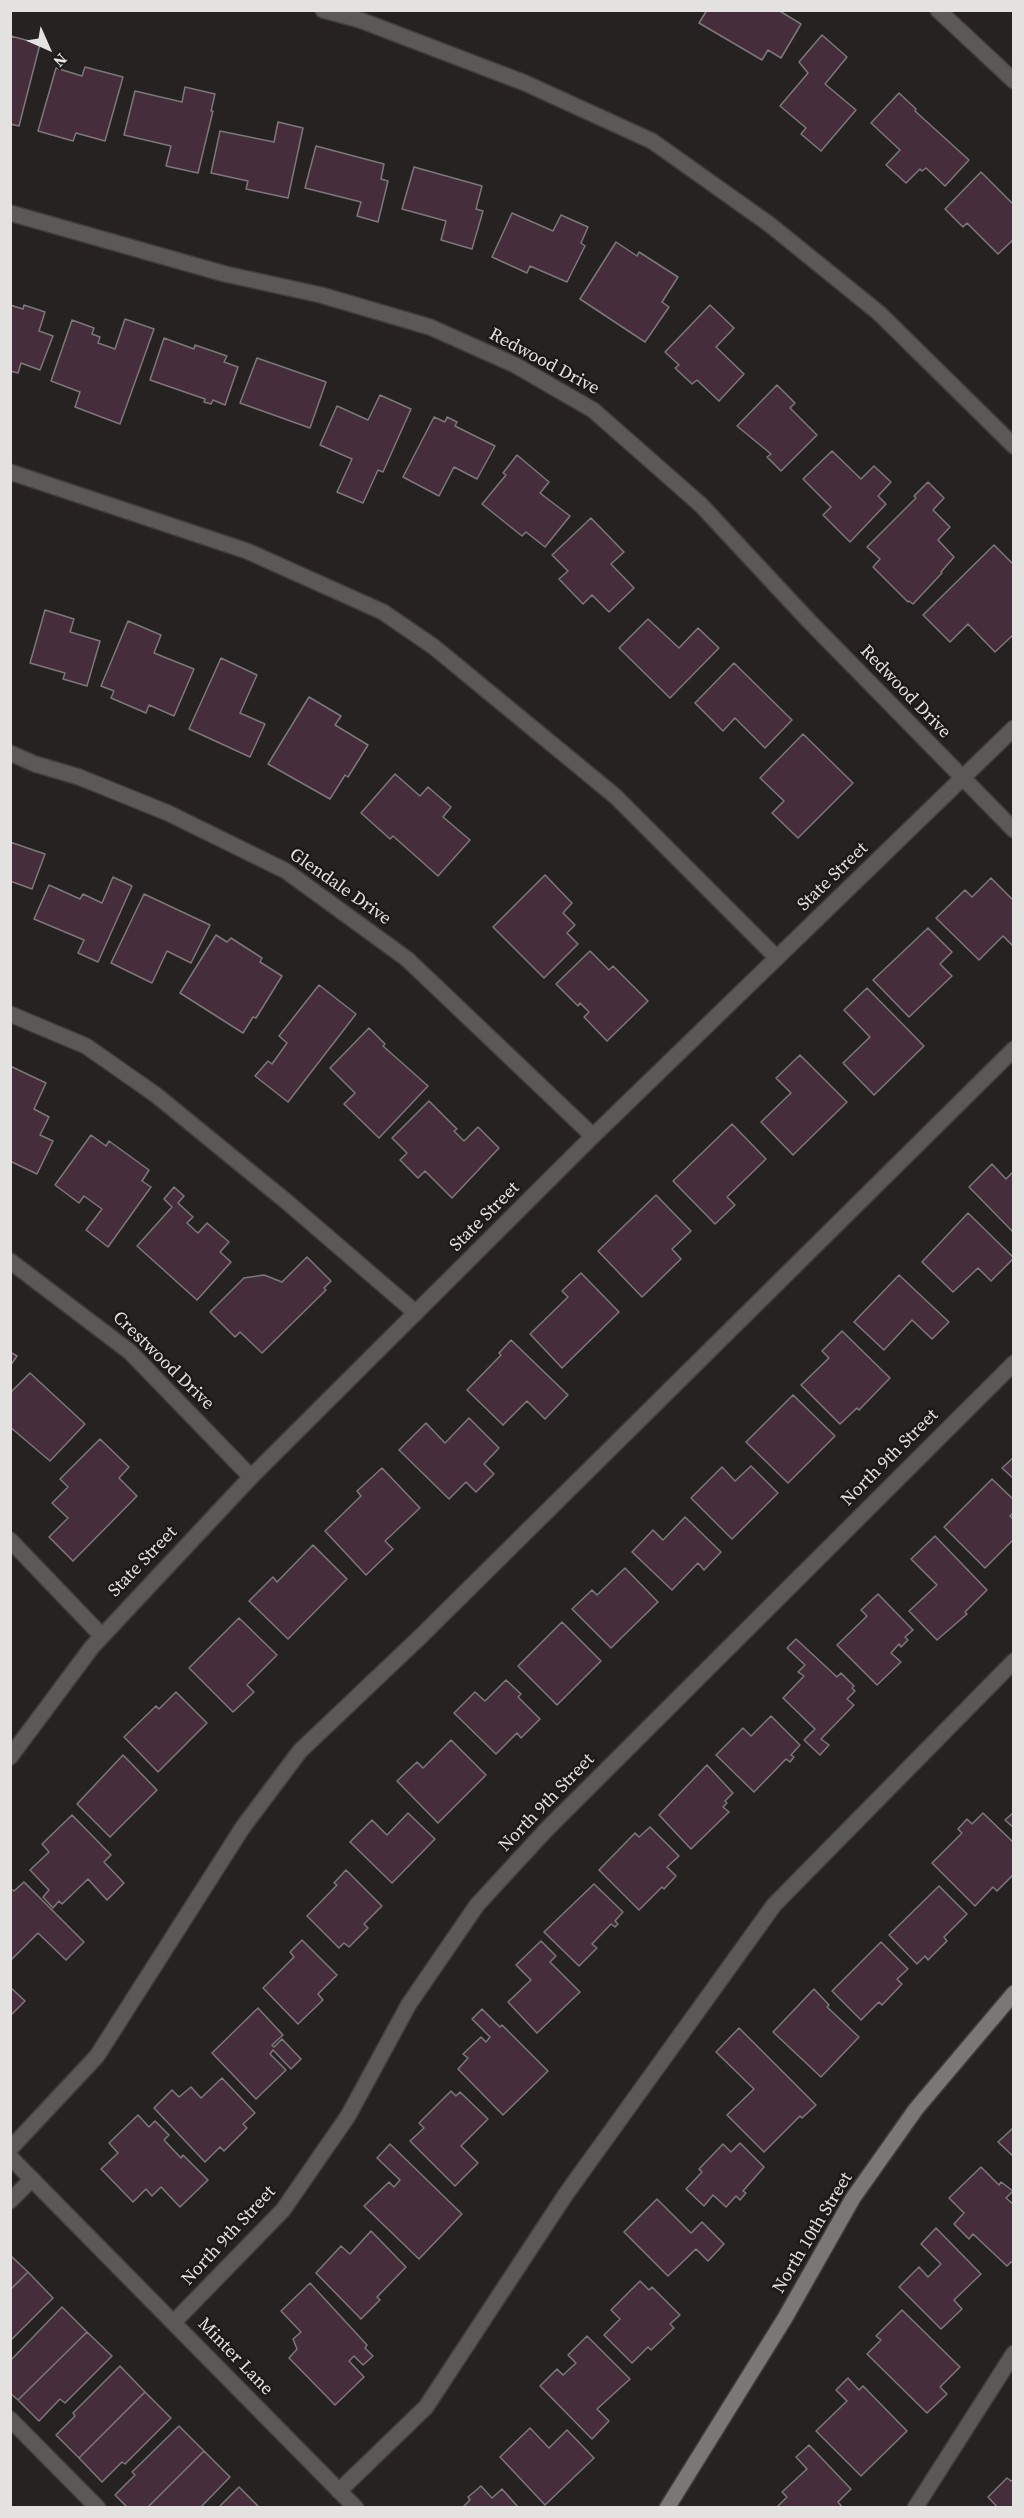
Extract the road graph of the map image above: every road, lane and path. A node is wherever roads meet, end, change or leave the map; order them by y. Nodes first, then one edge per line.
1 (323, 10) edge
2 (938, 10) edge
3 (1014, 81) edge
4 (10, 213) edge
5 (1014, 446) edge
6 (10, 472) edge
7 (1014, 728) edge
8 (10, 753) edge
9 (963, 779) junction
10 (1014, 830) edge
11 (777, 958) junction
12 (10, 1014) edge
13 (1014, 1049) edge
14 (593, 1136) junction
15 (10, 1261) edge
16 (416, 1313) junction
17 (1014, 1363) edge
18 (252, 1477) junction
19 (10, 1540) edge
20 (102, 1636) junction
21 (1014, 1661) edge
22 (10, 1757) edge
23 (1014, 1993) edge
24 (10, 2149) edge
25 (10, 2157) edge
26 (32, 2180) junction
27 (10, 2201) edge
28 (174, 2322) junction
29 (1014, 2353) edge
30 (10, 2419) edge
31 (339, 2491) junction
32 (98, 2508) edge
33 (356, 2508) edge
34 (667, 2508) edge
35 (915, 2508) edge

1 - 5 street
2 - 3 street
4 - 9 street, Redwood Drive
6 - 11 street
7 - 9 street, State Street
8 - 14 street, Glendale Drive
9 - 10 street, Redwood Drive
9 - 11 street, State Street
11 - 14 street, State Street
12 - 16 street
13 - 24 street
14 - 16 street, State Street
15 - 18 street, Crestwood Drive
16 - 18 street, State Street
17 - 28 street, North 9th Street
18 - 20 street, State Street
19 - 20 street
20 - 22 street, State Street
21 - 31 street
23 - 34 main road, North 10th Street
25 - 26 street, Minter Lane
26 - 27 street
26 - 28 street, Minter Lane
28 - 31 street, Minter Lane
29 - 35 street
30 - 32 street
31 - 33 street, Minter Lane

